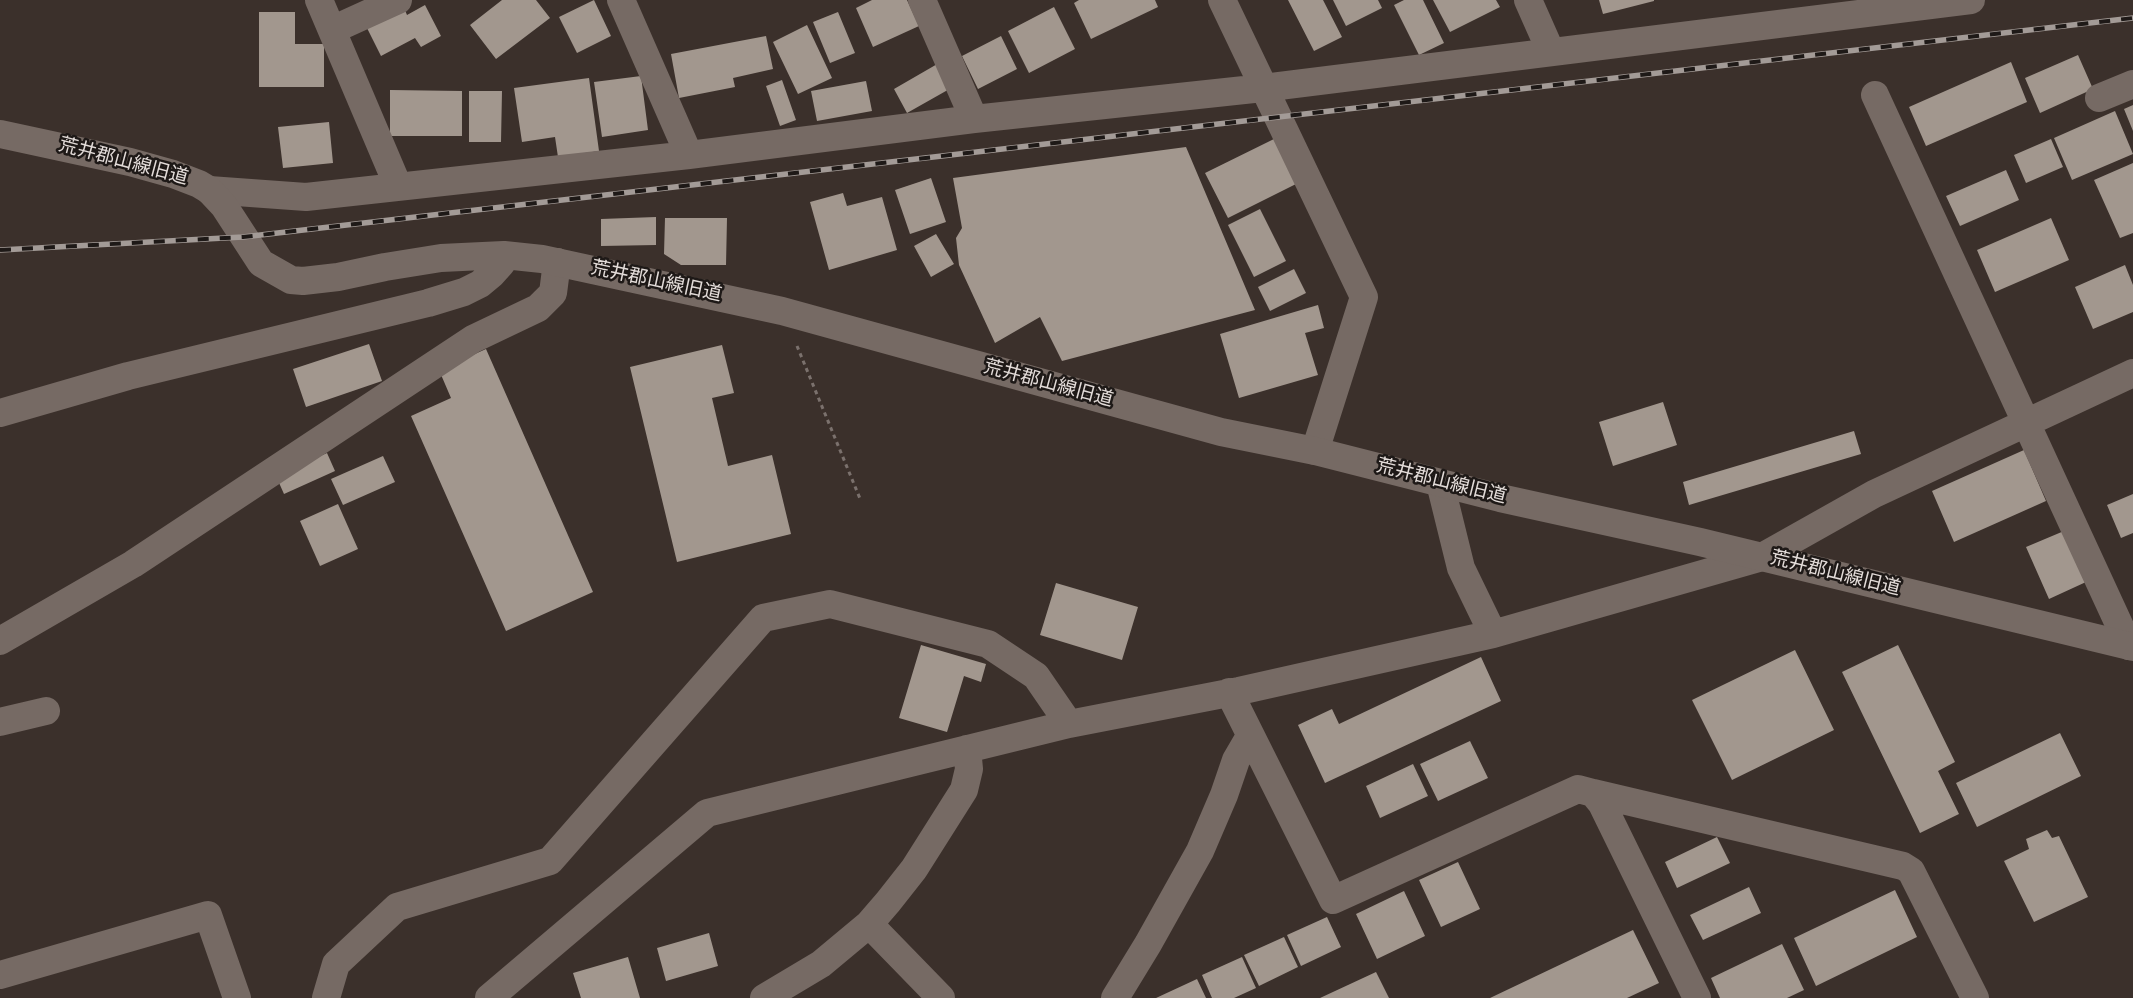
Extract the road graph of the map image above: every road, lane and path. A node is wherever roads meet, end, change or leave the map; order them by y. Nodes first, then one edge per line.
1 (319, 0) edge
2 (398, 0) edge
3 (621, 0) edge
4 (922, 0) edge
5 (1222, 0) edge
6 (1528, 0) edge
7 (1971, 0) edge
8 (332, 30) junction
9 (1551, 52) junction
10 (2133, 84) edge
11 (1263, 88) junction
12 (1875, 95) dead end
13 (2100, 98) dead end
14 (974, 118) junction
15 (0, 134) edge
16 (690, 155) junction
17 (398, 186) junction
18 (209, 190) junction
19 (504, 255) junction
20 (556, 262) junction
21 (782, 311) junction
22 (2133, 373) edge
23 (0, 413) edge
24 (2027, 424) junction
25 (1315, 451) junction
26 (1440, 483) junction
27 (861, 501) dead end
28 (1762, 557) junction
29 (1493, 634) junction
30 (0, 641) edge
31 (2132, 649) edge
32 (1229, 692) junction
33 (46, 711) dead end
34 (0, 722) edge
35 (1069, 724) junction
36 (1250, 736) junction
37 (967, 749) junction
38 (1594, 793) junction
39 (869, 924) junction
40 (0, 975) edge
41 (237, 998) edge
42 (326, 998) edge
43 (489, 998) edge
44 (764, 998) edge
45 (941, 998) edge
46 (1115, 998) edge
47 (1697, 998) edge
48 (1975, 998) edge

1 - 8 street
2 - 8 street
3 - 16 street
4 - 14 street
5 - 11 street
6 - 9 street
7 - 9 street
8 - 17 street
9 - 11 street
10 - 13 street
11 - 14 street
11 - 25 street
12 - 24 street
14 - 16 street
15 - 18 street, 荒井郡山線旧道
16 - 17 street
17 - 18 street
18 - 19 street, 荒井郡山線旧道
19 - 20 street, 荒井郡山線旧道
19 - 23 street
20 - 21 street, 荒井郡山線旧道
20 - 30 street
21 - 25 street, 荒井郡山線旧道
21 - 27 path
22 - 24 street
24 - 28 street
24 - 31 street
25 - 26 street, 荒井郡山線旧道
26 - 28 street, 荒井郡山線旧道
26 - 29 street
28 - 29 street
28 - 31 street, 荒井郡山線旧道
29 - 32 street
32 - 35 street
32 - 36 street
33 - 34 street
35 - 37 street
35 - 42 street
36 - 38 street
36 - 46 street
37 - 39 street
37 - 43 street
38 - 47 street
38 - 48 street
39 - 44 street
39 - 45 street
40 - 41 street

